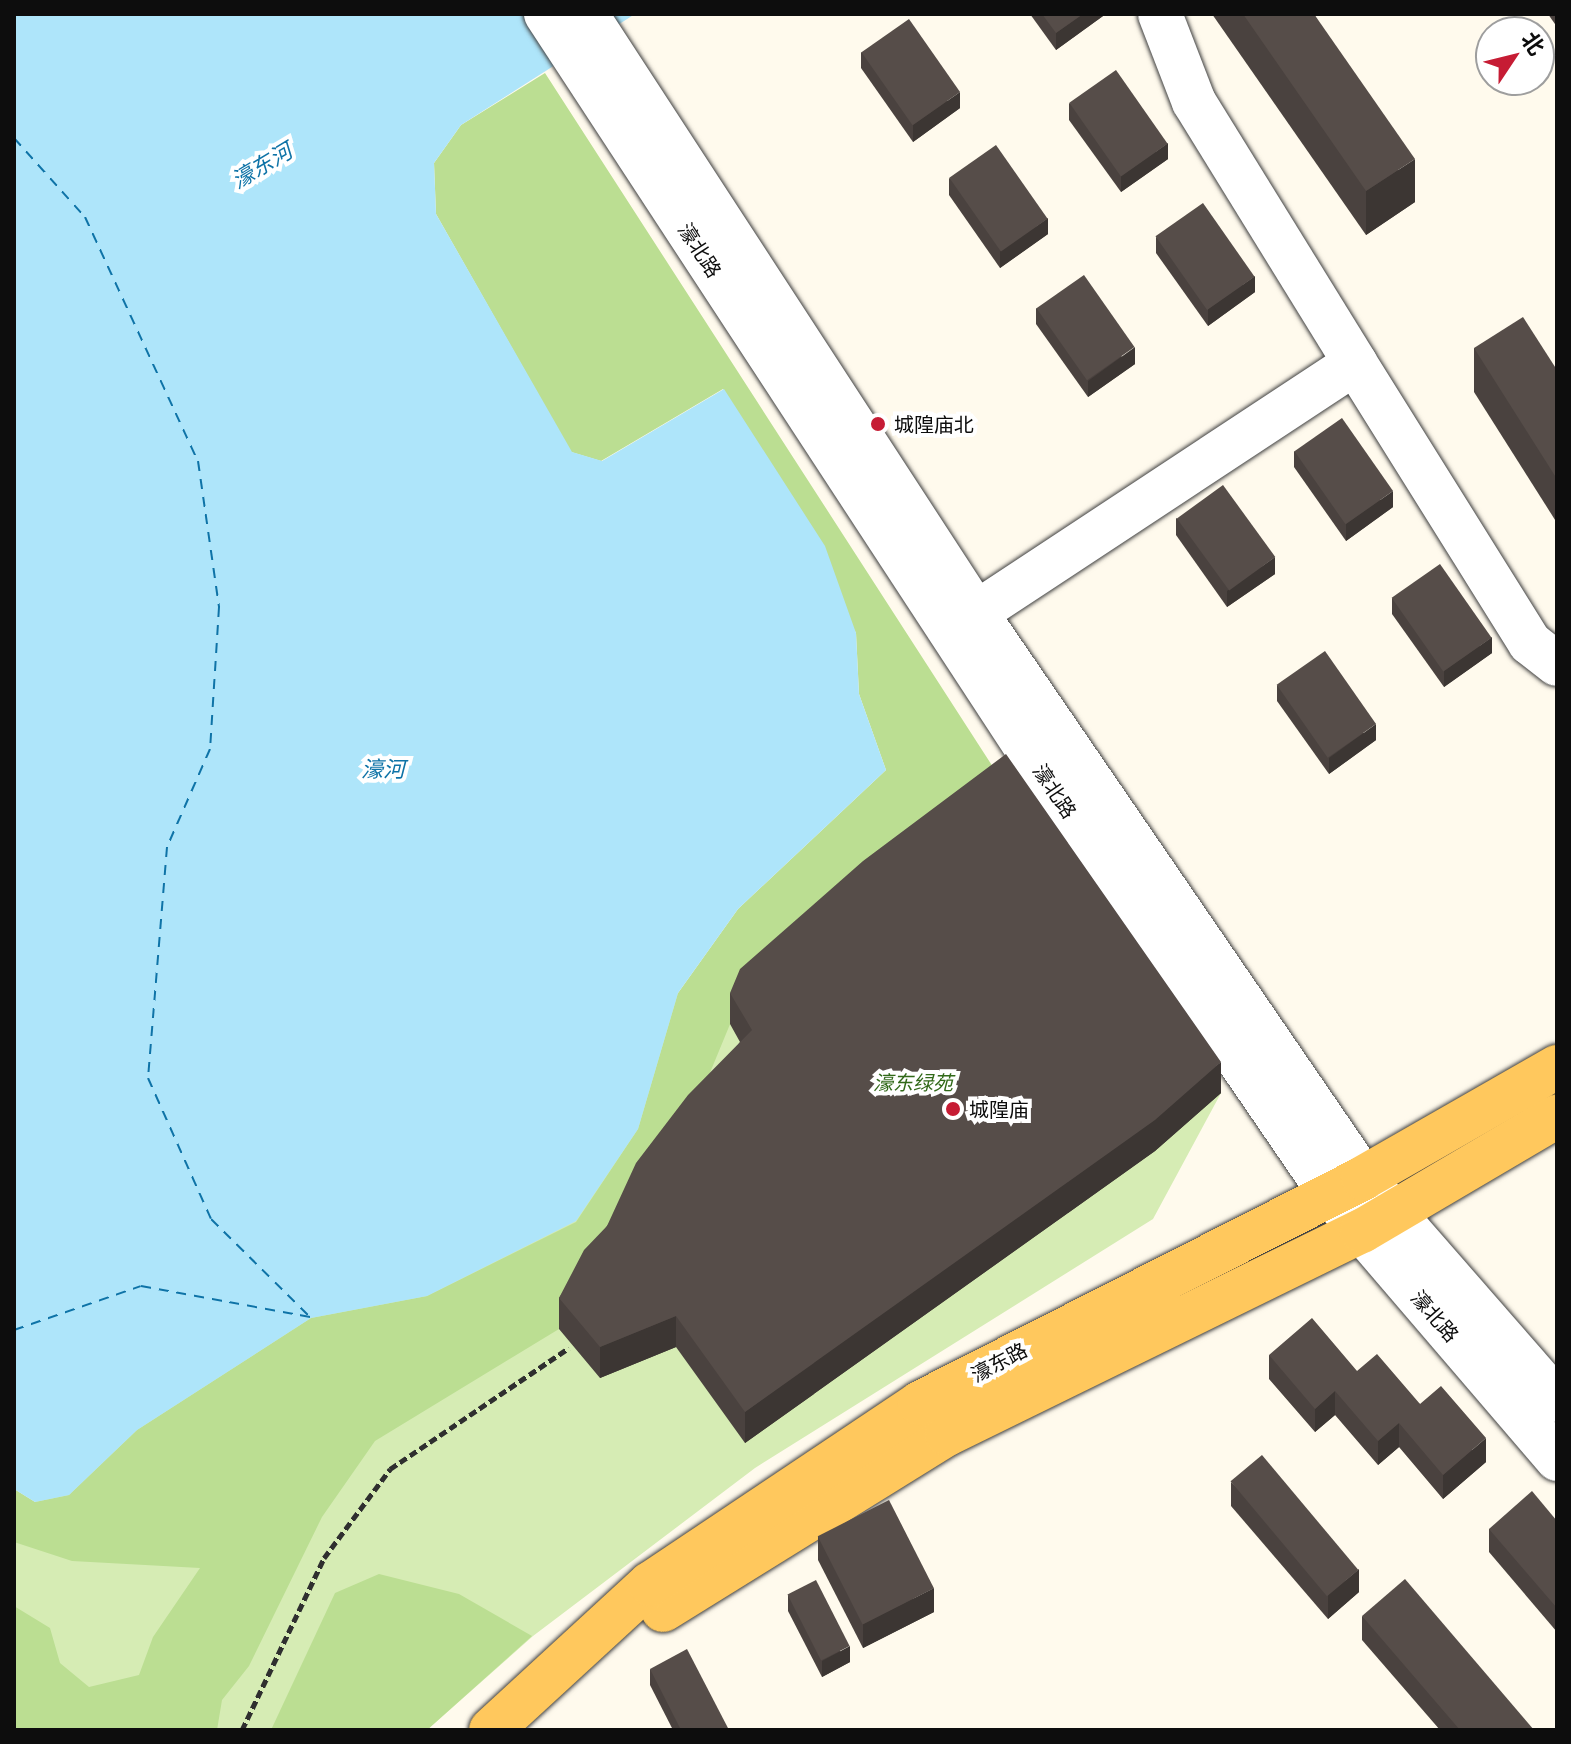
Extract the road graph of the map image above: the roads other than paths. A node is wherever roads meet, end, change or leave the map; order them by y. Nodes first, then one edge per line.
1 (546, 14) edge
2 (586, 14) edge
3 (1160, 14) edge
4 (611, 83) junction
5 (1355, 363) junction
6 (976, 613) junction
7 (1557, 664) edge
8 (1557, 1067) edge
9 (1557, 1116) edge
10 (1347, 1186) junction
11 (1377, 1222) junction
12 (1557, 1400) edge
13 (1557, 1459) edge
14 (491, 1730) edge
15 (531, 1730) edge

1 - 4 street
2 - 4 street
3 - 5 street
4 - 6 street, 濠北路
4 - 10 street, 濠北路
5 - 6 street
5 - 7 street
6 - 10 street, 濠北路
8 - 10 main road, 濠东路
9 - 11 main road, 濠东路
10 - 11 street, 濠北路
10 - 14 main road, 濠东路
11 - 12 street, 濠北路
11 - 13 street, 濠北路
11 - 15 main road, 濠东路

